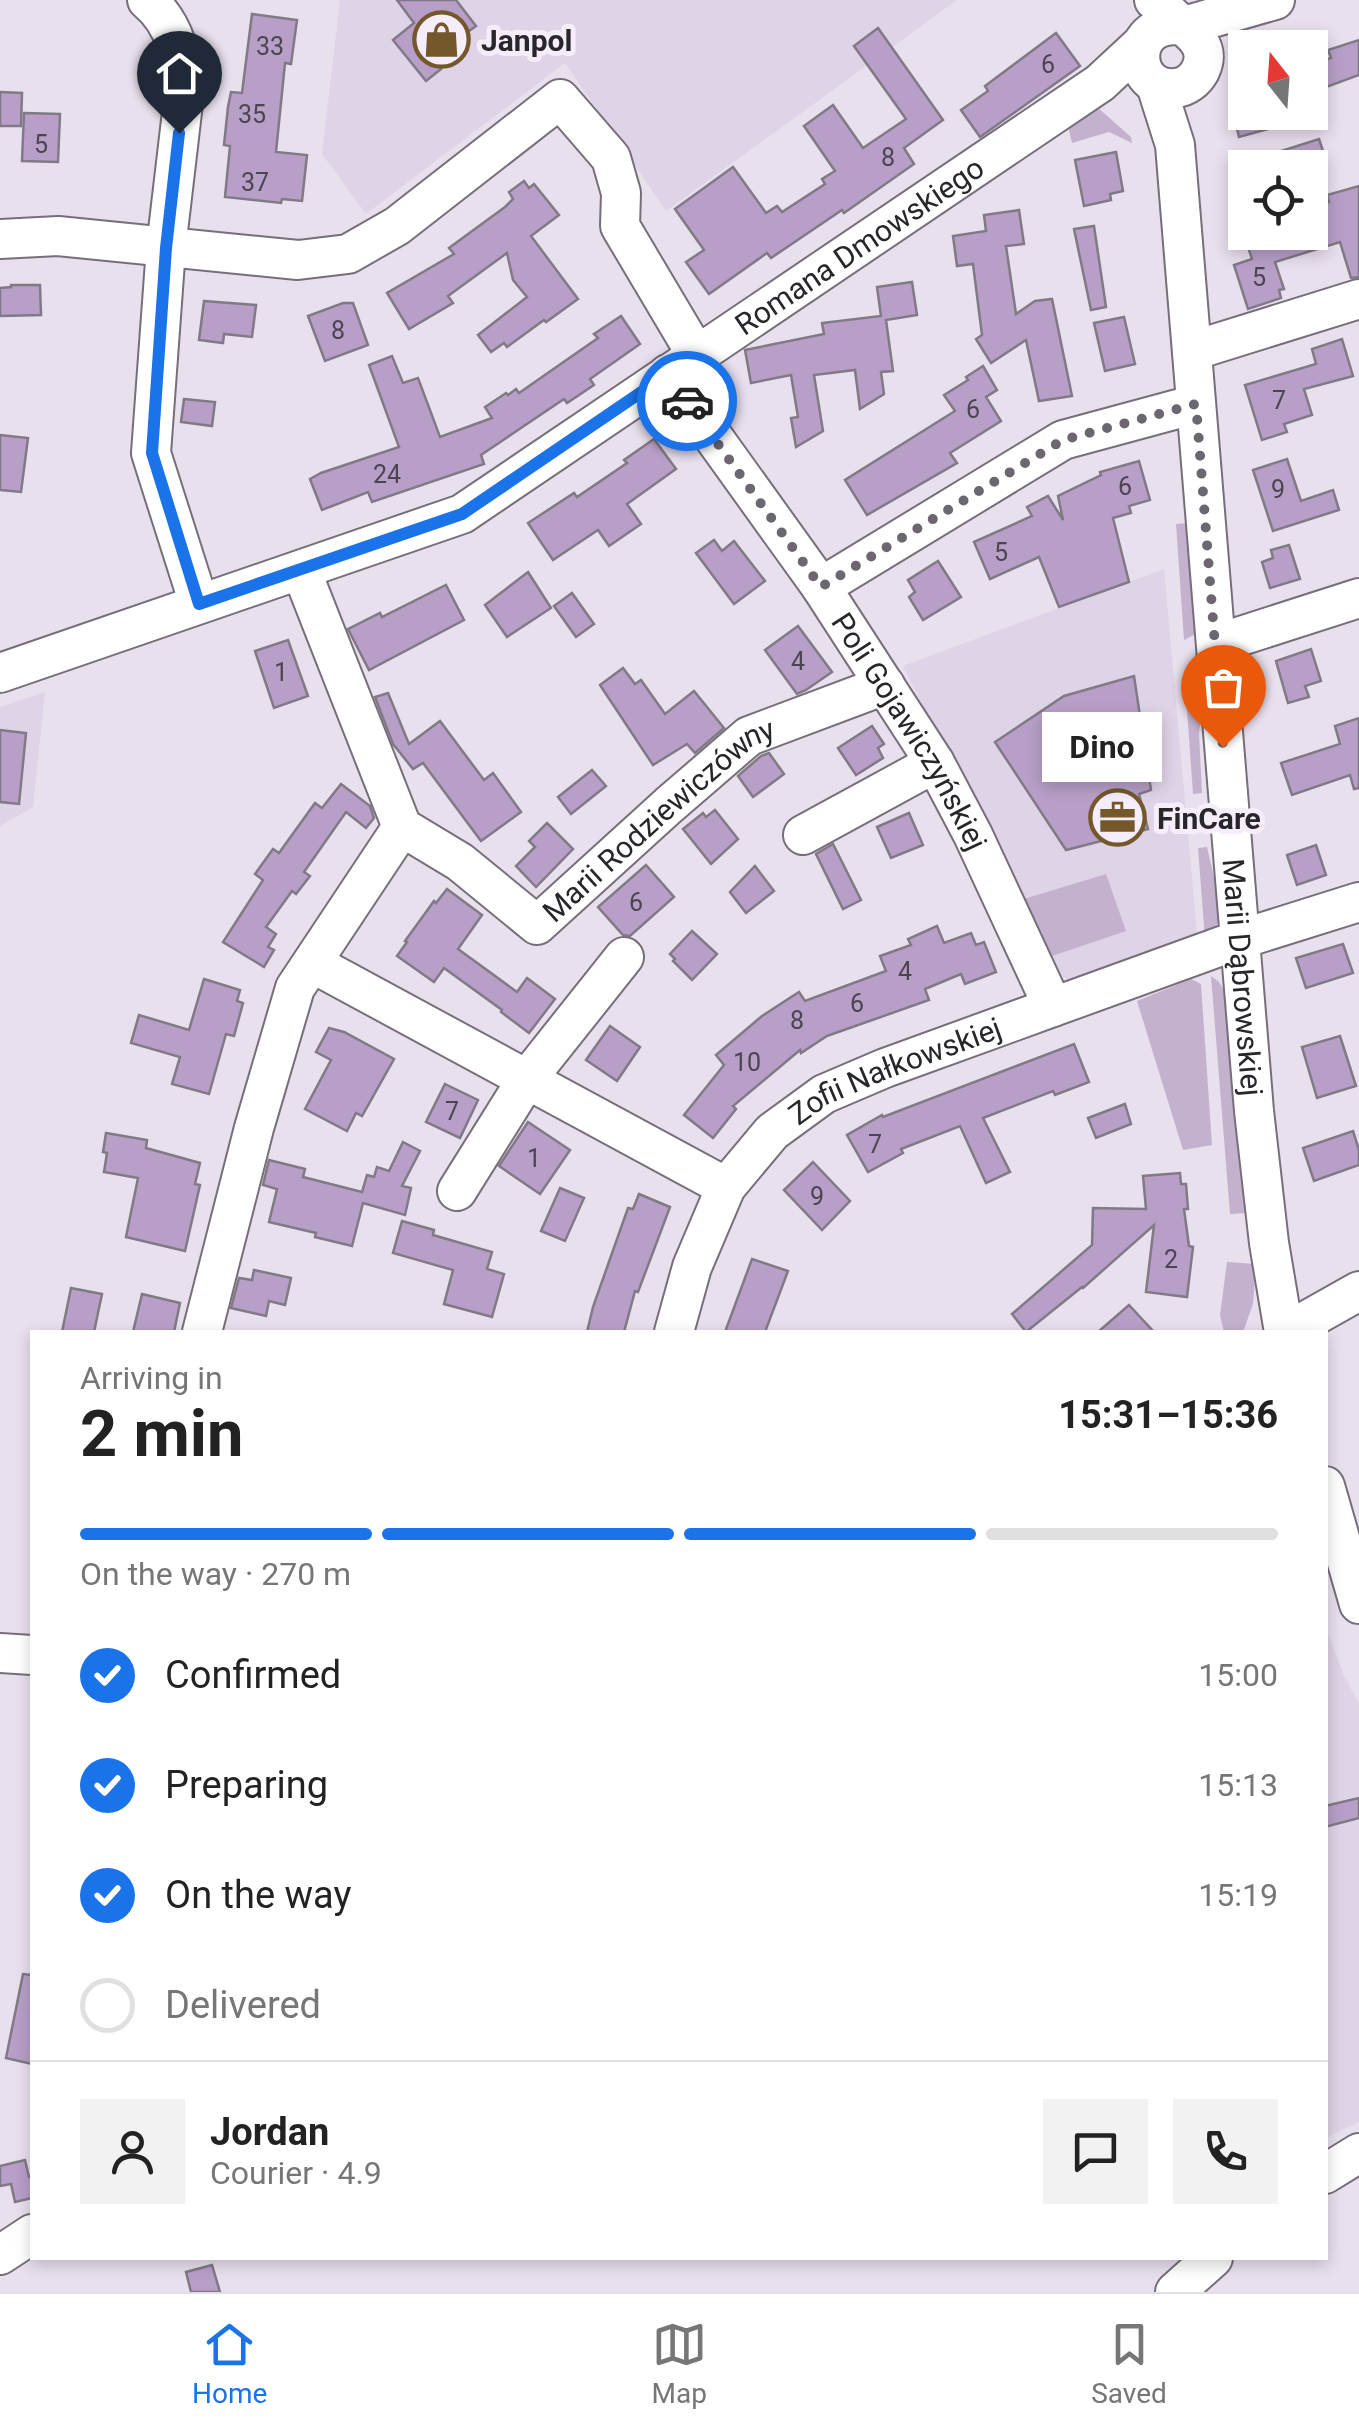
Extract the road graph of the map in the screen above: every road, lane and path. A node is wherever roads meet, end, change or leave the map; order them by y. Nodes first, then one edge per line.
1 (148, 0) edge
2 (1128, 0) edge
3 (1154, 0) edge
4 (1275, 0) edge
5 (1184, 26) junction
6 (1148, 68) junction
7 (1199, 72) junction
8 (1174, 139) junction
9 (0, 238) edge
10 (166, 248) junction
11 (1359, 299) edge
12 (1192, 351) junction
13 (682, 364) junction
14 (1196, 404) junction
15 (301, 570) junction
16 (821, 587) junction
17 (1359, 598) edge
18 (199, 604) junction
19 (1216, 644) junction
20 (0, 672) edge
21 (885, 685) junction
22 (935, 763) junction
23 (402, 826) junction
24 (803, 836) dead end
25 (1359, 902) edge
26 (1238, 940) junction
27 (624, 957) dead end
28 (312, 963) junction
29 (1053, 1006) junction
30 (527, 1079) junction
31 (726, 1187) junction
32 (458, 1191) dead end
33 (1359, 1291) edge
34 (203, 1330) edge
35 (675, 1330) edge
36 (1285, 1330) edge
37 (1289, 1330) edge
38 (1328, 1506) edge
39 (1359, 1604) edge
40 (0, 1653) edge
41 (30, 1656) edge
42 (1359, 2154) edge
43 (1328, 2172) edge
44 (30, 2235) edge
45 (0, 2255) edge
46 (1211, 2260) edge
47 (1175, 2292) edge

1 - 10 street
2 - 6 street, Marii Dąbrowskiej
3 - 5 street
4 - 5 street
4 - 7 street
5 - 6 street
5 - 7 street
6 - 7 street
6 - 8 street, Marii Dąbrowskiej
6 - 13 street, Romana Dmowskiego
7 - 8 street, Marii Dąbrowskiej
8 - 12 street, Marii Dąbrowskiej
9 - 10 street
10 - 13 street, Poli Gojawiczyńskiej
10 - 18 street
11 - 12 street
12 - 14 street, Marii Dąbrowskiej
13 - 15 street, Romana Dmowskiego
13 - 16 street, Poli Gojawiczyńskiej
14 - 16 street
14 - 19 street, Marii Dąbrowskiej
15 - 18 street, Romana Dmowskiego
15 - 23 street
16 - 21 street, Poli Gojawiczyńskiej
17 - 19 street
18 - 20 street, Romana Dmowskiego
19 - 26 street, Marii Dąbrowskiej
21 - 22 street, Poli Gojawiczyńskiej
21 - 23 street, Marii Rodziewiczówny
22 - 24 street
22 - 29 street, Poli Gojawiczyńskiej
23 - 28 street
25 - 26 street, Zofii Nałkowskiej
26 - 29 street, Zofii Nałkowskiej
26 - 36 street, Marii Dąbrowskiej
27 - 30 street
28 - 30 street
28 - 34 street
29 - 31 street, Zofii Nałkowskiej
30 - 31 street
30 - 32 street
31 - 35 street, Zofii Nałkowskiej
33 - 37 street
38 - 39 street
40 - 41 street
42 - 43 street
44 - 45 street
46 - 47 street

